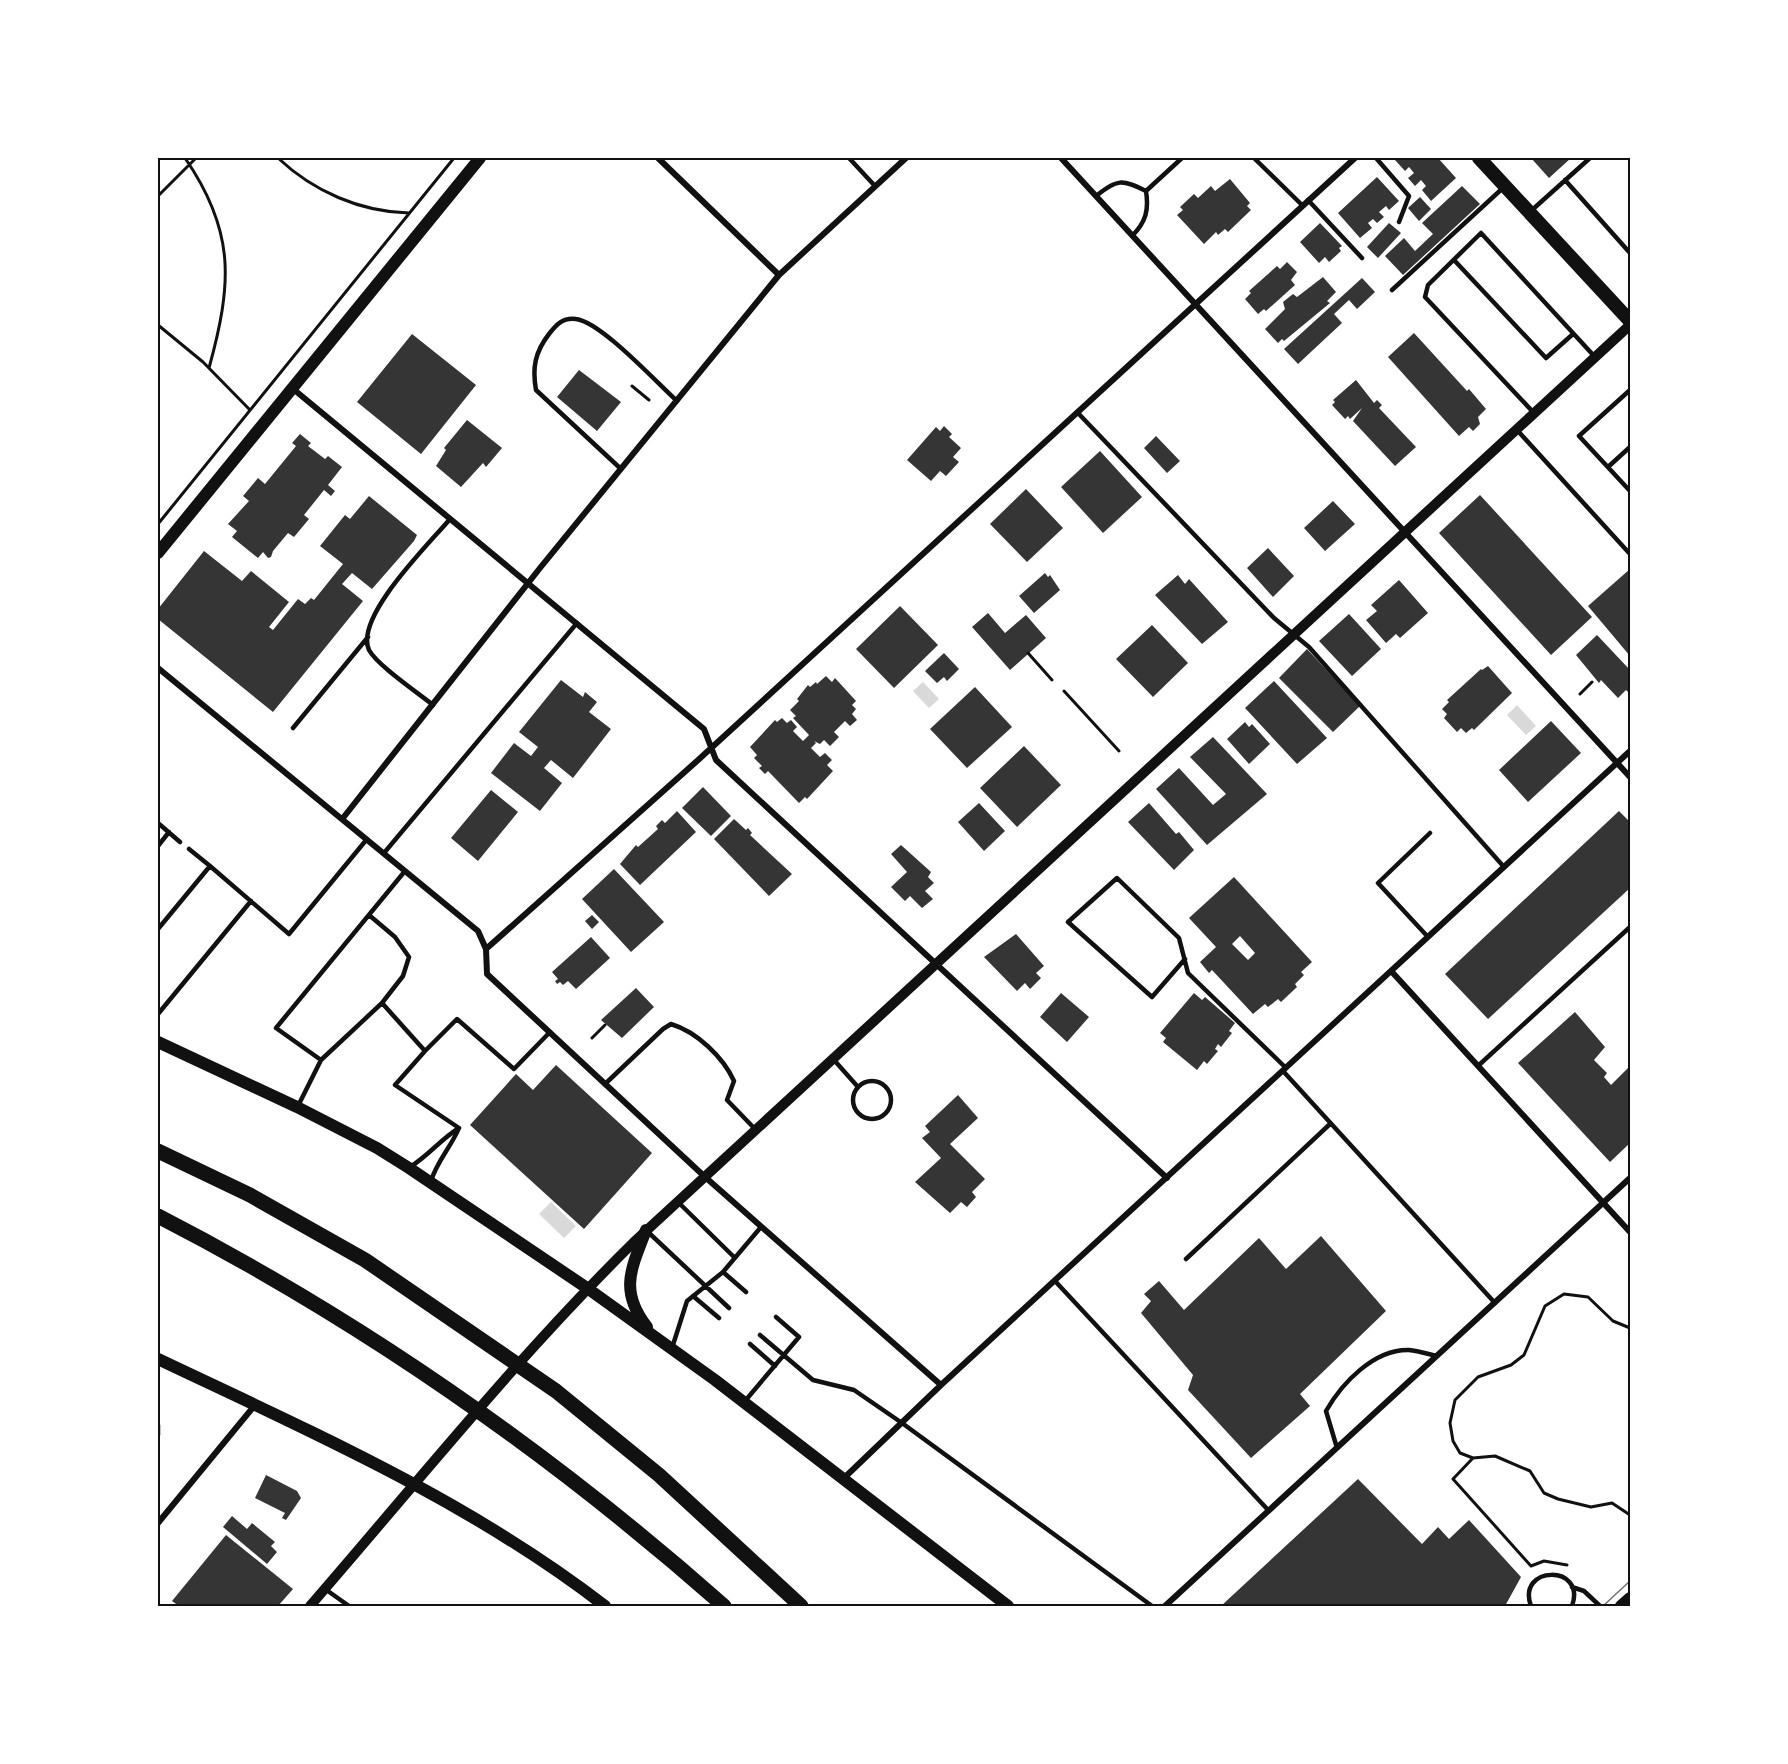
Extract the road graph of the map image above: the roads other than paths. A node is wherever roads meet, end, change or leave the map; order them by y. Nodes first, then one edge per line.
1 (480, 158) edge
2 (658, 158) edge
3 (849, 158) edge
4 (906, 158) edge
5 (1061, 158) edge
6 (1182, 158) edge
7 (1254, 158) edge
8 (1355, 158) edge
9 (1376, 158) edge
10 (1479, 158) edge
11 (1590, 158) edge
12 (1565, 180) junction
13 (875, 186) junction
14 (1504, 187) junction
15 (1146, 191) junction
16 (1096, 196) junction
17 (1308, 200) junction
18 (1302, 206) junction
19 (1529, 213) junction
20 (1399, 222) dead end
21 (1132, 236) junction
22 (1630, 253) edge
23 (1362, 258) dead end
24 (1454, 260) junction
25 (779, 275) junction
26 (1392, 291) dead end
27 (1195, 305) junction
28 (1630, 323) edge
29 (1573, 334) junction
30 (1595, 357) junction
31 (292, 388) junction
32 (1630, 390) edge
33 (677, 401) junction
34 (1077, 412) junction
35 (1534, 413) junction
36 (1516, 430) junction
37 (1630, 447) edge
38 (1608, 467) junction
39 (621, 469) junction
40 (1630, 492) edge
41 (450, 519) junction
42 (1406, 532) junction
43 (158, 553) edge
44 (1630, 554) edge
45 (529, 583) junction
46 (577, 623) junction
47 (1294, 635) junction
48 (368, 637) junction
49 (158, 668) edge
50 (433, 705) junction
51 (293, 728) dead end
52 (710, 747) junction
53 (1630, 752) edge
54 (1617, 763) junction
55 (1630, 777) edge
56 (343, 818) junction
57 (158, 823) edge
58 (169, 832) junction
59 (1430, 833) dead end
60 (368, 839) junction
61 (180, 842) dead end
62 (158, 846) edge
63 (189, 849) dead end
64 (384, 853) junction
65 (210, 866) junction
66 (1504, 867) junction
67 (405, 871) junction
68 (251, 901) junction
69 (369, 915) junction
70 (1630, 927) edge
71 (158, 929) edge
72 (1428, 937) junction
73 (486, 949) junction
74 (1185, 959) junction
75 (936, 965) junction
76 (1392, 972) junction
77 (382, 1003) junction
78 (158, 1014) edge
79 (550, 1032) junction
80 (158, 1042) edge
81 (425, 1051) junction
82 (833, 1059) junction
83 (321, 1060) junction
84 (1479, 1065) junction
85 (1285, 1069) junction
86 (605, 1084) junction
87 (858, 1087) junction
88 (297, 1107) junction
89 (1330, 1124) junction
90 (459, 1128) junction
91 (756, 1130) junction
92 (158, 1151) edge
93 (409, 1168) junction
94 (704, 1176) junction
95 (1167, 1178) junction
96 (1630, 1178) edge
97 (430, 1183) junction
98 (677, 1201) junction
99 (1604, 1203) junction
100 (158, 1216) edge
101 (762, 1227) junction
102 (646, 1230) junction
103 (1630, 1232) edge
104 (735, 1258) junction
105 (1186, 1259) dead end
106 (723, 1272) junction
107 (1055, 1281) junction
108 (704, 1287) junction
109 (587, 1288) junction
110 (746, 1292) dead end
111 (693, 1296) junction
112 (1495, 1303) junction
113 (729, 1308) dead end
114 (776, 1317) dead end
115 (719, 1318) dead end
116 (760, 1335) dead end
117 (657, 1340) junction
118 (750, 1344) dead end
119 (671, 1350) junction
120 (783, 1356) junction
121 (1437, 1356) junction
122 (158, 1359) edge
123 (775, 1366) junction
124 (941, 1385) junction
125 (743, 1403) junction
126 (255, 1405) junction
127 (902, 1423) junction
128 (158, 1425) edge
129 (158, 1435) edge
130 (1337, 1448) junction
131 (843, 1479) junction
132 (415, 1484) junction
133 (1269, 1511) junction
134 (158, 1523) edge
135 (1572, 1587) junction
136 (325, 1589) junction
137 (1630, 1598) edge
138 (310, 1606) edge
139 (349, 1606) edge
140 (605, 1606) edge
141 (724, 1606) edge
142 (801, 1606) edge
143 (1008, 1606) edge
144 (1152, 1606) edge
145 (1165, 1606) edge
146 (1531, 1606) edge
147 (1572, 1606) edge
148 (1600, 1606) edge
149 (1622, 1606) edge

1 - 31 main road
2 - 25 street
3 - 13 lane
4 - 13 street
5 - 16 street
6 - 15 lane
7 - 18 lane
8 - 17 street
9 - 20 lane
10 - 14 main road
11 - 12 lane
12 - 19 lane
12 - 22 lane
13 - 25 street
14 - 19 main road
14 - 26 lane
15 - 16 lane
15 - 21 lane
16 - 21 street
17 - 18 street
17 - 23 lane
18 - 27 street
19 - 28 main road
21 - 27 street
24 - 29 lane
24 - 29 lane
24 - 35 lane
25 - 33 street
27 - 34 street
27 - 42 street
28 - 30 street
29 - 30 lane
30 - 35 street
31 - 41 street
31 - 43 main road
32 - 38 lane
33 - 39 street
33 - 39 lane
34 - 47 lane
34 - 52 street
35 - 36 street
36 - 42 street
36 - 44 lane
37 - 38 lane
38 - 40 lane
39 - 45 street
41 - 45 street
41 - 48 lane
42 - 47 street
42 - 54 street
45 - 46 street
45 - 50 street
46 - 52 street
46 - 64 lane
47 - 66 lane
47 - 75 street
48 - 50 lane
48 - 51 lane
49 - 56 street
50 - 56 street
52 - 73 street
52 - 75 street
53 - 54 street
54 - 55 street
54 - 66 street
56 - 60 street
57 - 58 lane
58 - 61 lane
58 - 62 lane
59 - 72 lane
60 - 64 street
60 - 68 lane
63 - 65 lane
64 - 67 street
65 - 68 lane
65 - 71 lane
66 - 72 street
67 - 69 lane
67 - 73 street
68 - 78 lane
69 - 77 lane
69 - 83 lane
70 - 84 lane
72 - 76 street
73 - 79 street
74 - 74 lane
74 - 85 lane
75 - 82 street
75 - 95 street
76 - 84 street
76 - 85 street
77 - 81 lane
77 - 83 lane
79 - 81 lane
79 - 86 street
80 - 88 main road
81 - 90 lane
82 - 87 lane
82 - 91 street
83 - 88 lane
84 - 99 street
85 - 89 lane
85 - 95 street
86 - 91 lane
86 - 94 street
87 - 87 lane
88 - 93 main road
89 - 105 lane
89 - 112 lane
90 - 93 lane
90 - 97 lane
91 - 94 street
92 - 142 highway
93 - 97 main road
94 - 98 street
94 - 101 street
95 - 107 street
96 - 99 street
97 - 109 main road
98 - 102 street
98 - 104 lane
99 - 103 street
99 - 112 street
100 - 141 highway
101 - 104 lane
101 - 124 street
102 - 108 lane
102 - 109 street
102 - 117 main road
104 - 106 lane
106 - 108 lane
106 - 110 lane
107 - 124 street
107 - 133 lane
108 - 111 lane
108 - 113 lane
109 - 117 main road
109 - 132 street
111 - 115 lane
111 - 119 lane
112 - 121 street
114 - 120 lane
116 - 120 lane
117 - 119 main road
118 - 123 lane
119 - 125 main road
120 - 123 lane
120 - 127 lane
121 - 130 street
121 - 130 lane
122 - 126 main road
123 - 125 lane
124 - 127 street
125 - 131 main road
126 - 132 main road
126 - 134 street
127 - 131 street
127 - 144 lane
128 - 129 lane
130 - 133 street
131 - 143 main road
132 - 136 street
132 - 140 main road
133 - 145 street
135 - 146 lane
135 - 147 lane
135 - 148 lane
136 - 138 street
136 - 139 lane
137 - 149 main road

